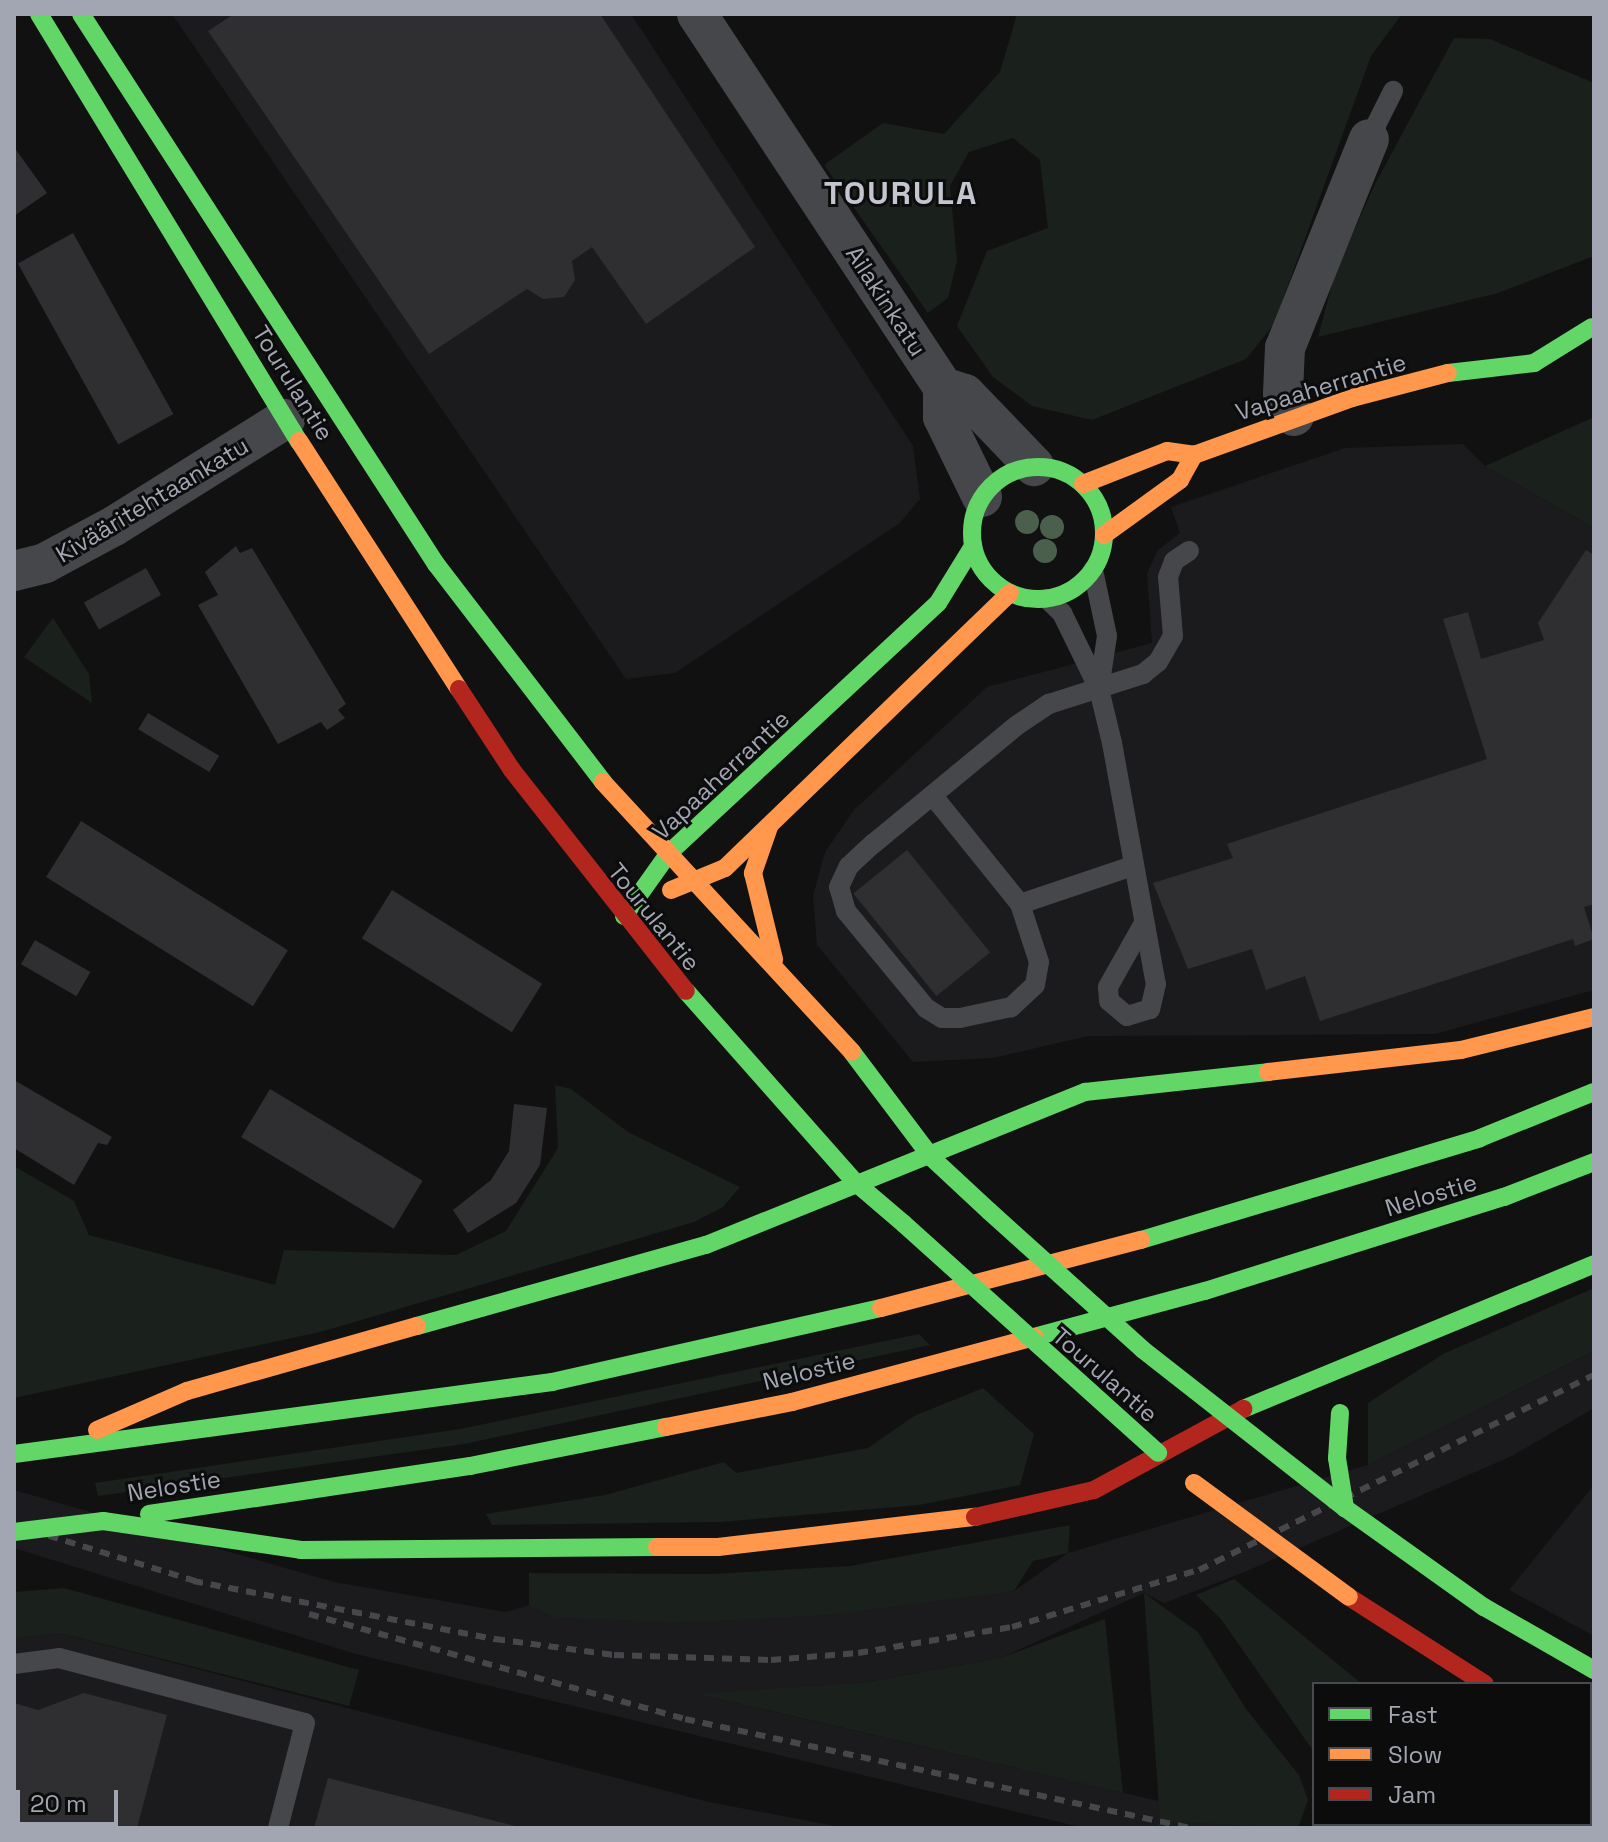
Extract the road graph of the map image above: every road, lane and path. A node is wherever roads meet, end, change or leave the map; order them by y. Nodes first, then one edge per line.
1 (39, 14) edge
2 (81, 14) edge
3 (697, 14) edge
4 (1393, 91) dead end
5 (1369, 139) joint
6 (1593, 326) edge
7 (1540, 335) dead end
8 (1515, 343) dead end
9 (1463, 369) junction
10 (943, 387) junction
11 (1294, 416) junction
12 (285, 419) junction
13 (1194, 455) junction
14 (1034, 466) junction
15 (1083, 484) junction
16 (982, 497) junction
17 (1104, 535) junction
18 (973, 546) junction
19 (1189, 551) dead end
20 (1093, 570) junction
21 (14, 571) edge
22 (1010, 593) junction
23 (1047, 599) junction
24 (1099, 689) junction
25 (933, 796) junction
26 (769, 827) junction
27 (669, 853) junction
28 (1132, 866) junction
29 (692, 878) junction
30 (1020, 904) junction
31 (624, 916) junction
32 (1144, 923) dead end
33 (779, 973) junction
34 (1594, 1017) edge
35 (1594, 1092) edge
36 (932, 1158) junction
37 (1594, 1162) edge
38 (856, 1183) junction
39 (1594, 1264) edge
40 (1359, 1363) junction
41 (1227, 1416) junction
42 (67, 1447) junction
43 (1158, 1453) junction
44 (14, 1454) edge
45 (1345, 1508) junction
46 (103, 1521) junction
47 (14, 1532) edge
48 (1484, 1607) junction
49 (1522, 1629) junction
50 (1447, 1662) junction
51 (14, 1664) edge
52 (1594, 1670) edge
53 (1435, 1682) edge
54 (1482, 1682) edge
55 (1486, 1682) edge
56 (278, 1828) edge

1 - 12 main road, Tourulantie
2 - 27 main road, Tourulantie
3 - 10 street, Ailakinkatu
4 - 5 lane
5 - 11 street
6 - 7 main road, Vapaaherrantie
6 - 9 main road, Vapaaherrantie
8 - 9 main road, Vapaaherrantie
9 - 11 main road, Vapaaherrantie
10 - 14 street, Ailakinkatu
10 - 16 street, Ailakinkatu
11 - 13 main road, Vapaaherrantie
12 - 21 street, Kivääritehtaankatu
12 - 31 main road, Tourulantie
13 - 15 main road, Vapaaherrantie
13 - 17 main road
14 - 15 main road
14 - 16 main road
15 - 17 main road
16 - 18 main road
17 - 20 main road
18 - 22 main road
18 - 27 main road, Vapaaherrantie
19 - 24 lane
20 - 23 main road
20 - 24 lane
22 - 23 main road
22 - 26 main road
23 - 24 lane
24 - 25 lane
24 - 28 lane
25 - 30 lane
25 - 30 lane
26 - 29 main road
26 - 33 main road
27 - 29 main road, Tourulantie
27 - 31 main road, Vapaaherrantie
28 - 30 lane
28 - 32 lane
29 - 31 main road
29 - 33 main road, Tourulantie
31 - 38 main road, Tourulantie
33 - 36 main road, Tourulantie
34 - 36 main road
35 - 42 main road, Nelostie
36 - 38 main road
36 - 41 main road, Tourulantie, bridge
37 - 46 main road, Nelostie
38 - 42 main road
38 - 43 main road, Tourulantie, bridge
39 - 40 main road
40 - 41 main road
40 - 45 main road, bridge
41 - 43 main road
41 - 45 main road, Tourulantie, bridge
42 - 44 main road, Nelostie
43 - 46 main road
43 - 50 main road, Tourulantie, bridge
45 - 48 main road, Tourulantie
46 - 47 main road, Nelostie, bridge
48 - 49 main road, Tourulantie
48 - 50 main road
49 - 52 main road, Tourulantie
49 - 55 main road
50 - 53 main road
50 - 54 main road, Tourulantie
51 - 56 lane

